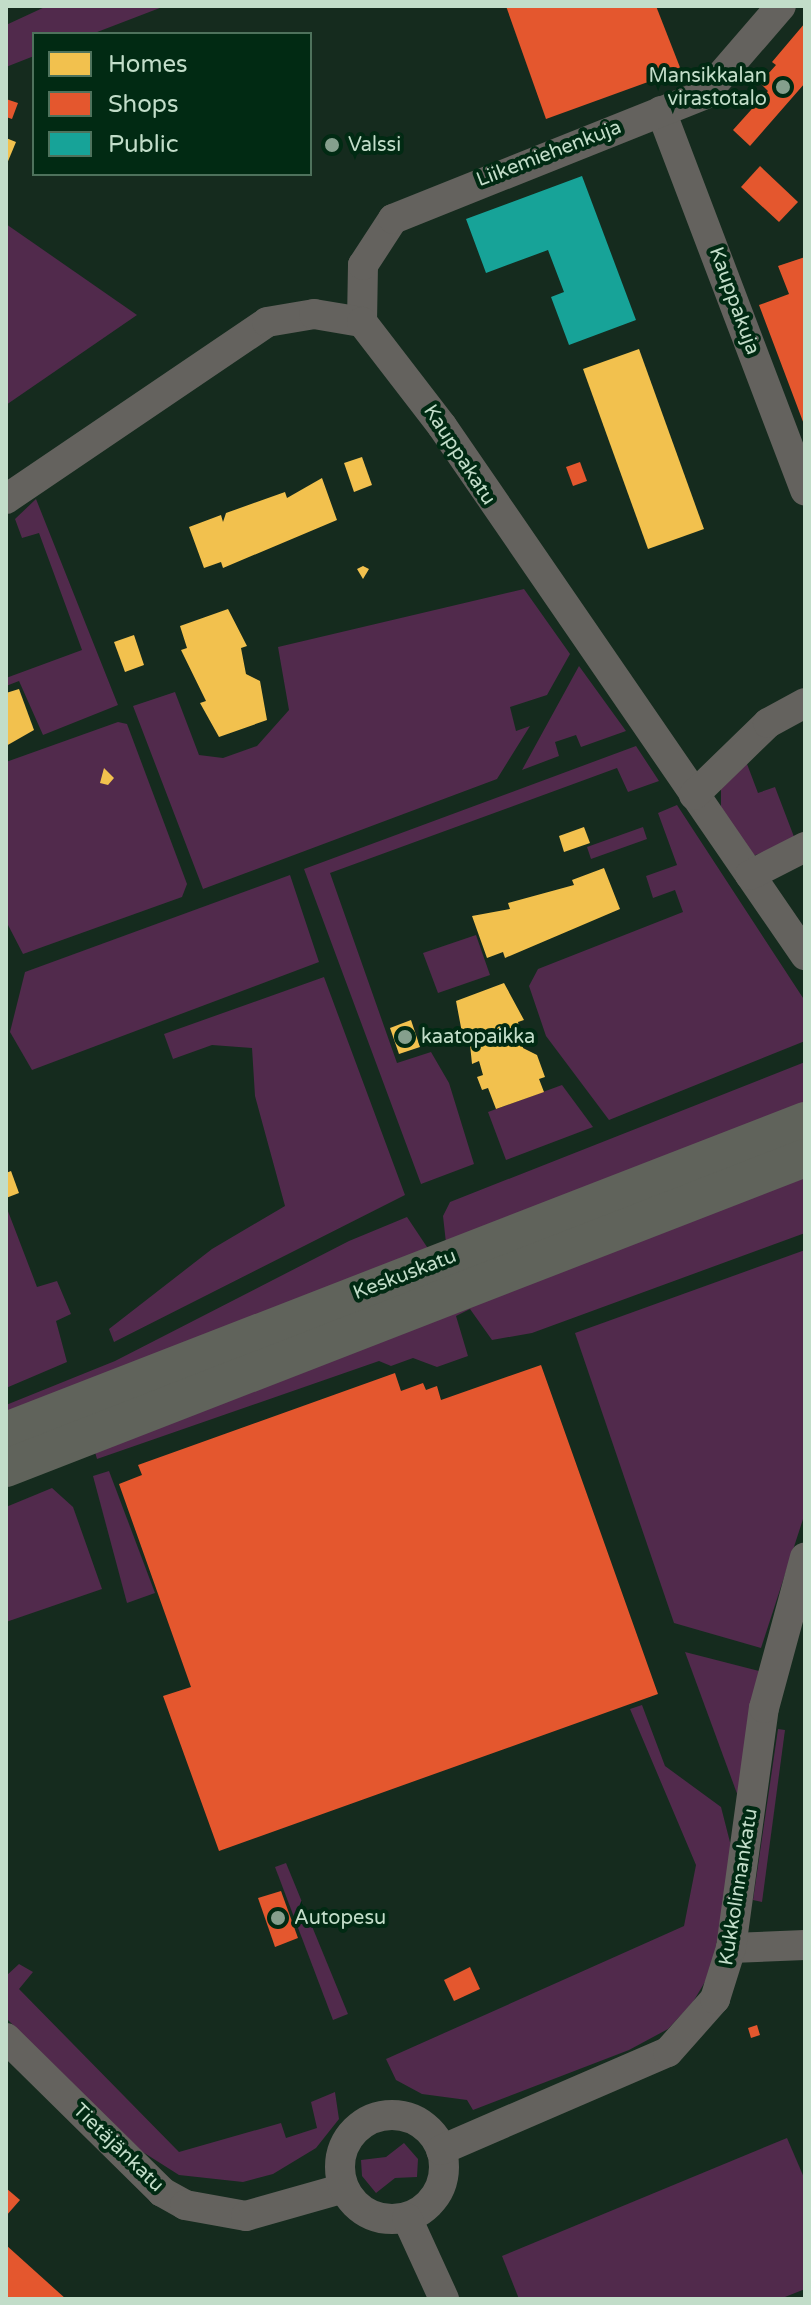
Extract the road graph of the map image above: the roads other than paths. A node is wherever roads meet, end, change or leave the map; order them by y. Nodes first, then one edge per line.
1 (781, 6) edge
2 (661, 111) junction
3 (362, 322) junction
4 (805, 491) edge
5 (6, 499) edge
6 (805, 703) edge
7 (694, 795) junction
8 (805, 847) edge
9 (750, 875) junction
10 (797, 938) edge
11 (805, 955) edge
12 (805, 1121) edge
13 (805, 1158) edge
14 (6, 1431) edge
15 (6, 1468) edge
16 (805, 1557) edge
17 (805, 1945) edge
18 (731, 1948) junction
19 (6, 2038) edge
20 (441, 2150) junction
21 (344, 2188) junction
22 (407, 2218) junction
23 (444, 2299) edge

1 - 2 street, Liikemiehenkuja
2 - 3 street, Liikemiehenkuja
2 - 4 street, Kauppakuja
3 - 5 street
3 - 7 street, Kauppakatu
6 - 7 street
7 - 9 street, Kauppakatu
8 - 9 street
9 - 10 street, Kauppakatu
10 - 11 street, Kauppakatu
12 - 14 main road, Keskuskatu
13 - 15 main road, Keskuskatu
16 - 18 street, Kukkolinnankatu
17 - 18 street
18 - 20 street, Kukkolinnankatu
19 - 21 street, Tietäjänkatu
20 - 21 street
20 - 22 street
21 - 22 street
22 - 23 street

